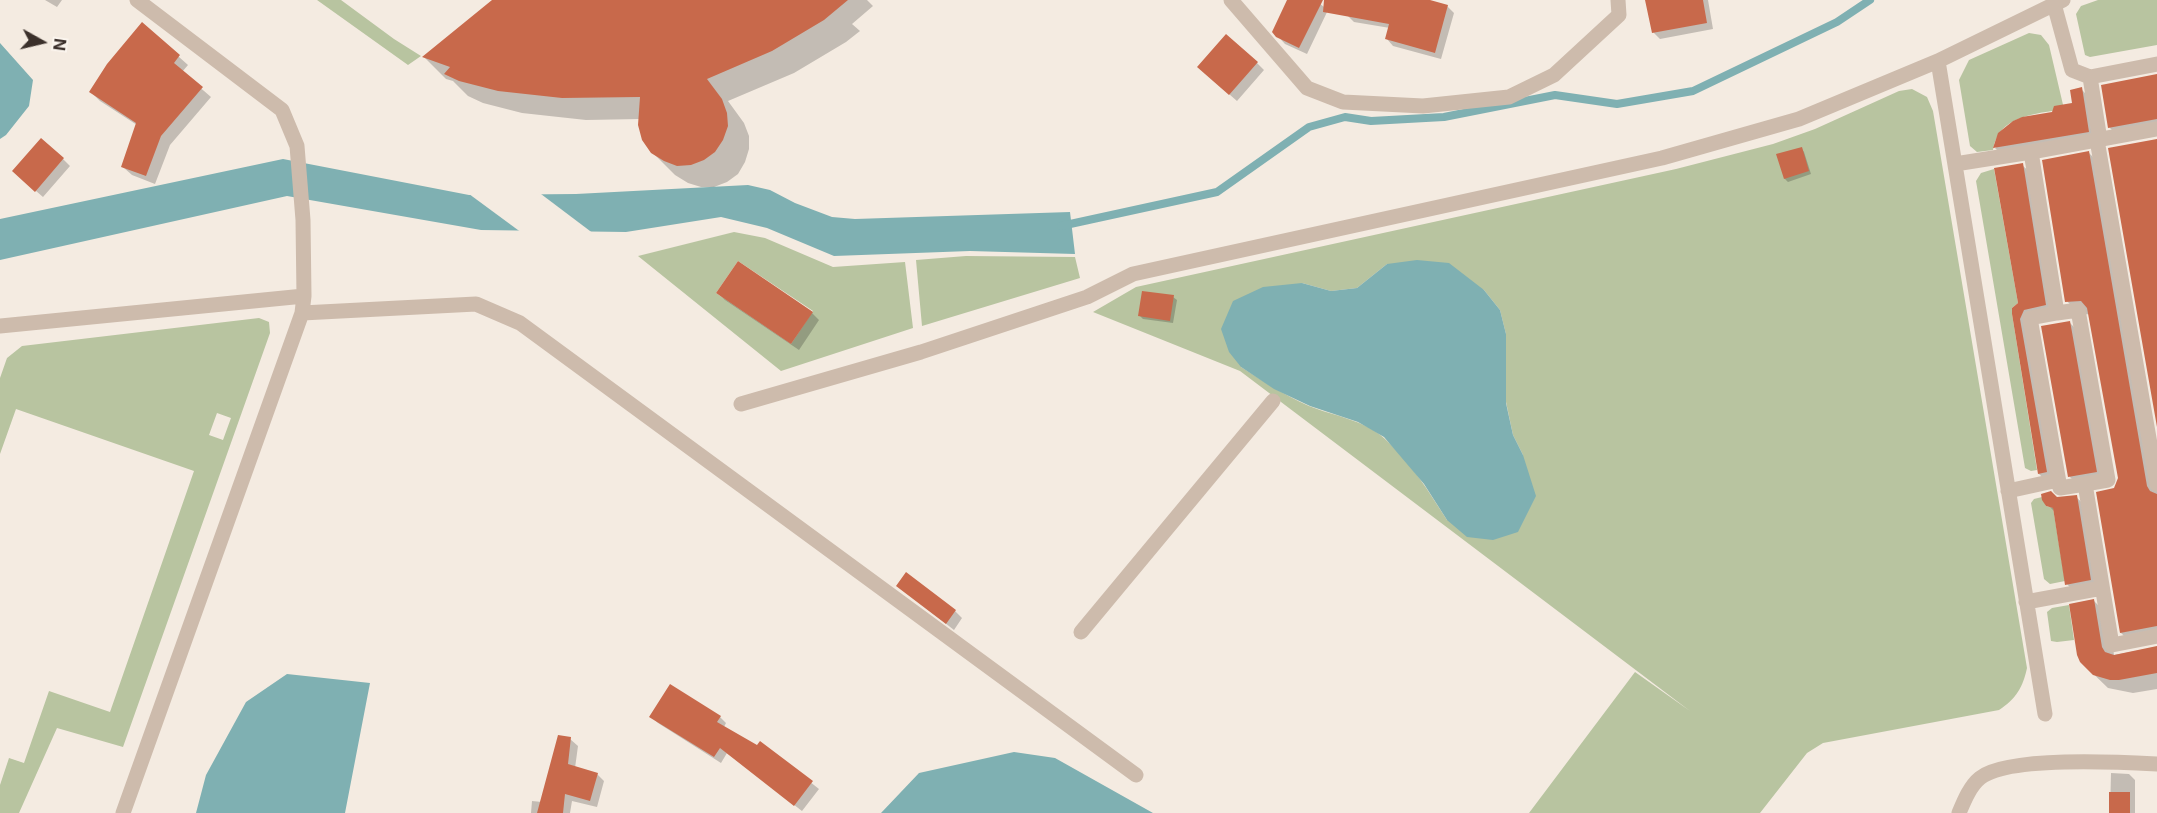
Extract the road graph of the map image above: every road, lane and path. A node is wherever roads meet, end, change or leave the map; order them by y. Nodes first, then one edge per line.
1 (137, 0) edge
2 (1231, 0) edge
3 (1618, 0) edge
4 (2059, 2) edge
5 (1938, 61) junction
6 (2157, 64) edge
7 (2090, 77) junction
8 (2157, 129) edge
9 (2098, 140) junction
10 (2031, 152) junction
11 (1955, 164) junction
12 (304, 296) junction
13 (2057, 313) junction
14 (302, 314) junction
15 (0, 326) edge
16 (1273, 401) dead end
17 (741, 404) dead end
18 (2058, 480) junction
19 (2085, 484) junction
20 (2157, 484) edge
21 (2008, 491) junction
22 (2102, 588) junction
23 (2026, 602) junction
24 (1082, 632) dead end
25 (2157, 636) edge
26 (2044, 714) dead end
27 (2157, 764) edge
28 (1136, 775) dead end
29 (123, 813) edge
30 (1959, 813) edge

1 - 12 street
2 - 3 street
4 - 5 street
4 - 7 street
5 - 11 street
5 - 17 street
6 - 7 street
7 - 9 street
8 - 9 street
9 - 10 street
9 - 20 street
10 - 11 street
10 - 13 street
11 - 21 street
12 - 14 street
12 - 15 street
13 - 18 street
13 - 19 street
14 - 28 street
14 - 29 street
16 - 24 street
18 - 19 street
18 - 21 street
19 - 22 street
21 - 23 street
22 - 23 street
22 - 25 street
23 - 26 street
27 - 30 street

